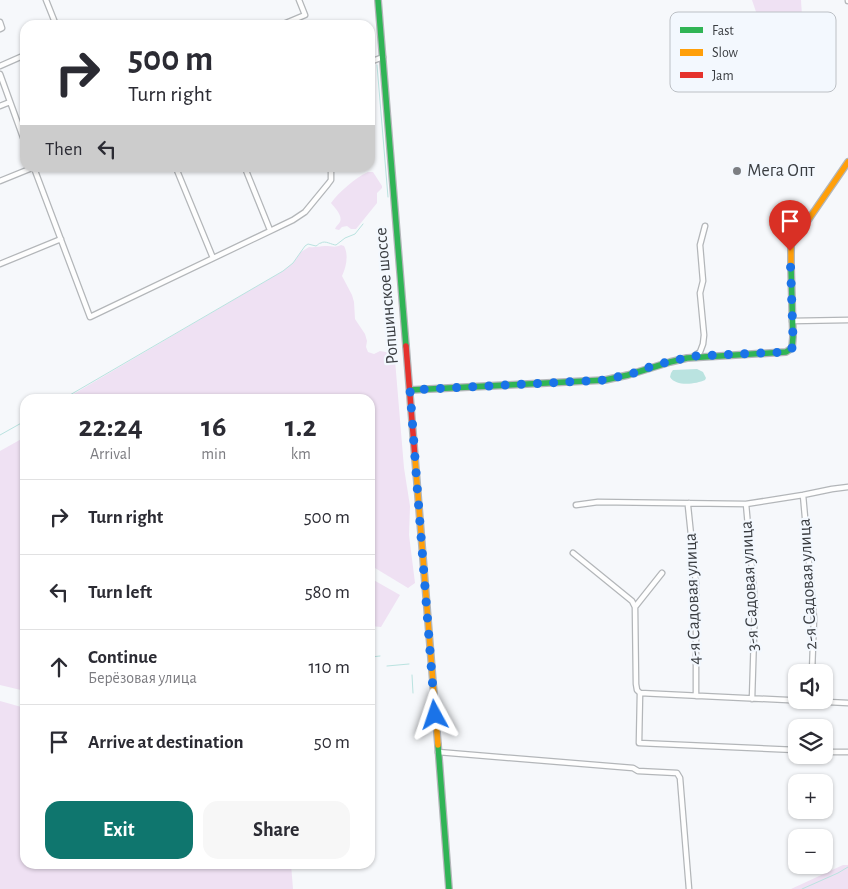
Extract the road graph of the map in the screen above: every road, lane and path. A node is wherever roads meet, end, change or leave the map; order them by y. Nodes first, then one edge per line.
1 (46, 0) edge
2 (299, 0) edge
3 (378, 0) edge
4 (54, 20) edge
5 (292, 20) edge
6 (0, 22) edge
7 (0, 29) edge
8 (20, 57) edge
9 (383, 57) junction
10 (375, 60) edge
11 (0, 66) edge
12 (0, 74) edge
13 (10, 102) junction
14 (0, 106) edge
15 (20, 129) edge
16 (848, 162) edge
17 (23, 172) edge
18 (35, 172) edge
19 (178, 172) edge
20 (247, 172) edge
21 (331, 172) edge
22 (0, 181) edge
23 (705, 226) dead end
24 (270, 230) junction
25 (61, 240) junction
26 (213, 258) junction
27 (0, 264) edge
28 (848, 320) edge
29 (792, 321) junction
30 (694, 356) junction
31 (410, 390) junction
32 (848, 487) edge
33 (803, 495) junction
34 (689, 503) junction
35 (746, 504) junction
36 (576, 505) dead end
37 (572, 553) dead end
38 (662, 573) dead end
39 (635, 607) junction
40 (812, 664) edge
41 (640, 693) junction
42 (696, 696) junction
43 (752, 699) junction
44 (788, 700) edge
45 (833, 702) edge
46 (848, 703) edge
47 (788, 750) edge
48 (438, 752) junction
49 (833, 752) edge
50 (848, 752) edge
51 (449, 889) edge
52 (688, 889) edge

1 - 4 street
2 - 5 street
3 - 9 main road, Ропшинское шоссе
6 - 7 street
8 - 11 street
9 - 10 street
9 - 31 main road, Ропшинское шоссе
12 - 13 street
13 - 14 street
13 - 15 street
16 - 29 main road
17 - 22 street
18 - 25 street
19 - 26 street
20 - 24 street
21 - 24 street
23 - 30 street
24 - 26 street
25 - 26 street
25 - 27 street
28 - 29 street
29 - 30 main road
30 - 31 main road
31 - 48 main road, Ропшинское шоссе
32 - 33 street
33 - 35 street
33 - 40 street, 2-я Садовая улица
34 - 35 street
34 - 36 street
34 - 42 street, 4-я Садовая улица
35 - 43 street, 3-я Садовая улица
37 - 39 street
38 - 39 street
39 - 41 street
41 - 42 street
41 - 47 street
42 - 43 street
43 - 44 street
45 - 46 street
48 - 51 main road, Ропшинское шоссе
48 - 52 street
49 - 50 street

